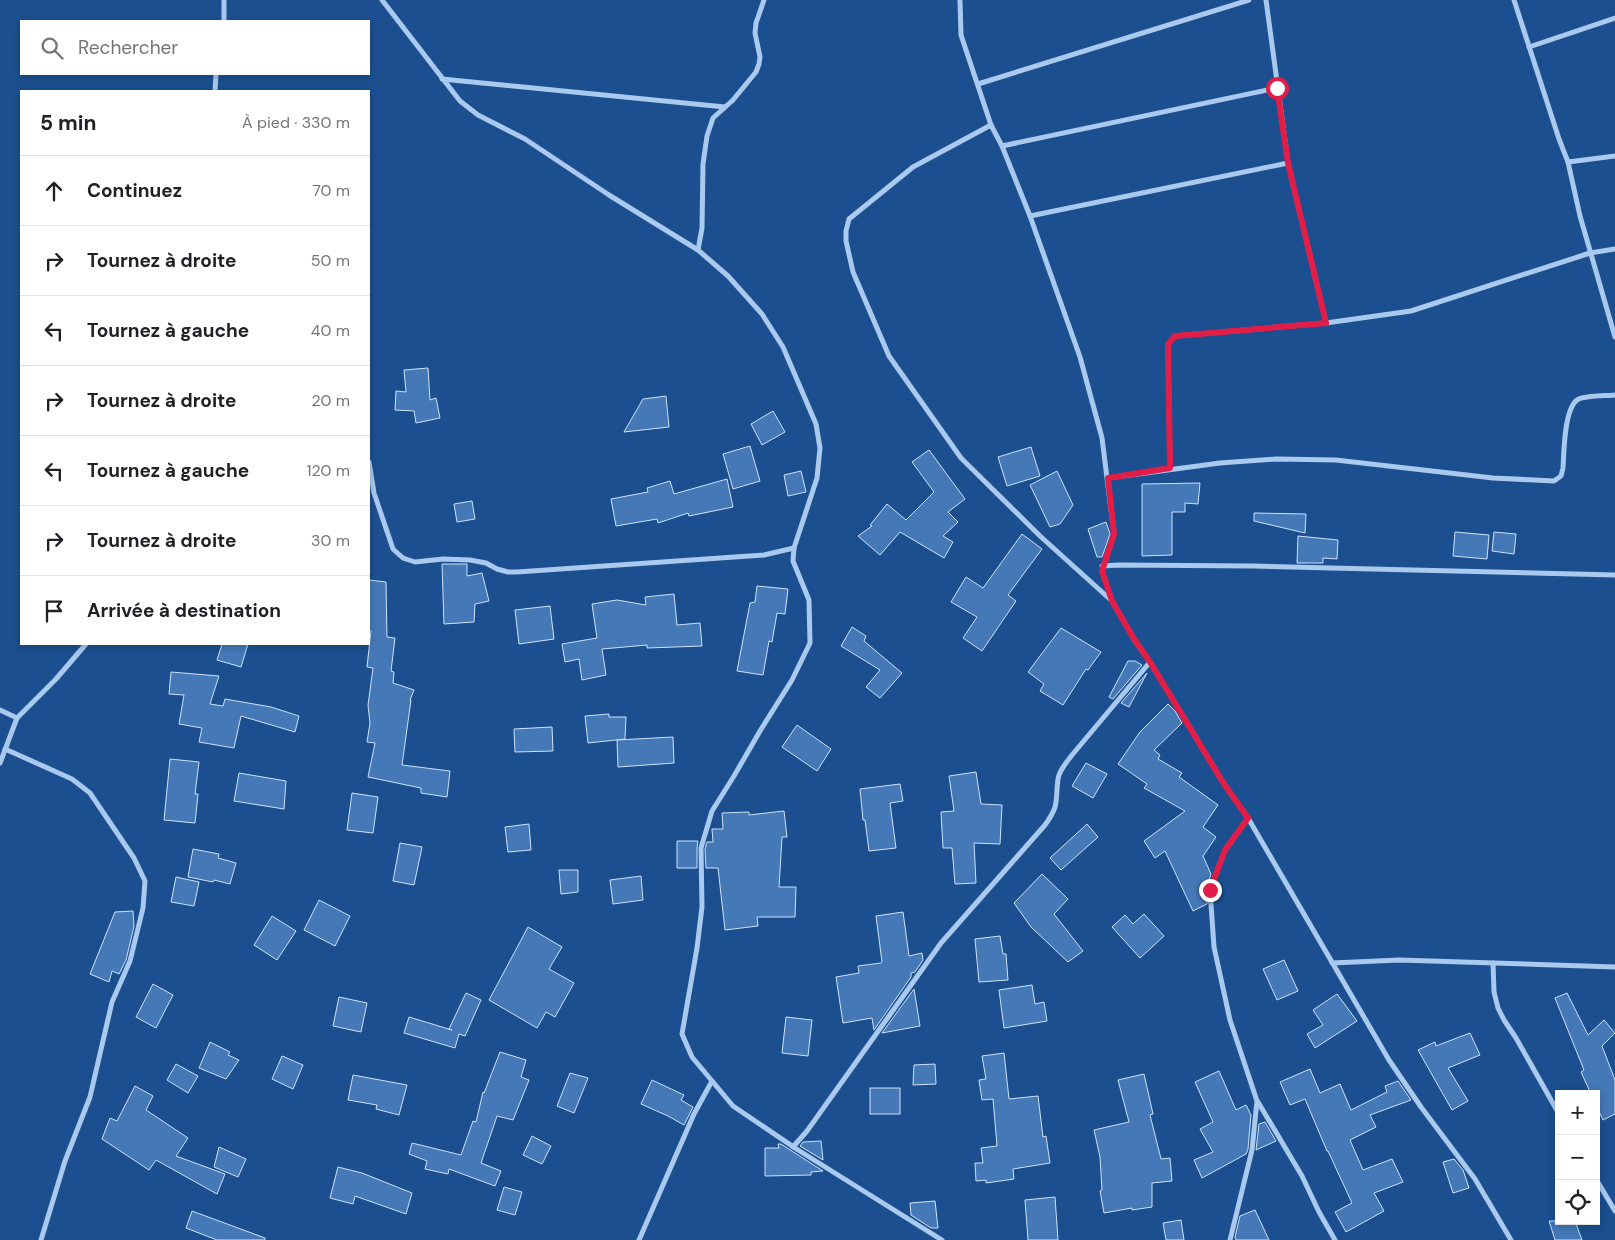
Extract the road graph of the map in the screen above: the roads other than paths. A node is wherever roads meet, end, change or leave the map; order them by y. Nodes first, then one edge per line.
1 (224, 0) edge
2 (382, 0) edge
3 (764, 0) edge
4 (960, 0) edge
5 (1249, 0) edge
6 (1266, 0) edge
7 (1514, 0) edge
8 (1615, 18) edge
9 (224, 20) edge
10 (1529, 47) junction
11 (216, 75) edge
12 (442, 79) junction
13 (978, 84) junction
14 (1277, 88) junction
15 (215, 90) edge
16 (725, 107) junction
17 (991, 125) junction
18 (1002, 146) junction
19 (1615, 156) edge
20 (1568, 162) junction
21 (1288, 163) junction
22 (1030, 216) junction
23 (1615, 249) edge
24 (698, 250) junction
25 (1590, 253) junction
26 (1326, 323) junction
27 (1615, 335) edge
28 (1615, 395) edge
29 (370, 468) edge
30 (1170, 468) junction
31 (1108, 478) junction
32 (794, 548) junction
33 (1102, 566) junction
34 (1615, 575) edge
35 (1112, 601) junction
36 (85, 645) edge
37 (1150, 662) junction
38 (0, 710) edge
39 (17, 718) junction
40 (5, 749) junction
41 (0, 763) edge
42 (1248, 818) junction
43 (1332, 963) junction
44 (1493, 963) junction
45 (1615, 967) edge
46 (712, 1082) junction
47 (1257, 1101) junction
48 (1555, 1107) edge
49 (793, 1147) junction
50 (1597, 1180) edge
51 (1615, 1211) edge
52 (41, 1240) edge
53 (639, 1240) edge
54 (942, 1240) edge
55 (1230, 1240) edge
56 (1335, 1240) edge
57 (1511, 1240) edge

1 - 9 street
2 - 12 street
3 - 16 street
4 - 13 street
5 - 13 street
6 - 14 street
7 - 10 street
8 - 10 street
10 - 20 street
11 - 15 street
12 - 16 street
12 - 24 street
13 - 17 street
14 - 18 street
14 - 21 street
16 - 24 street
17 - 18 street
17 - 35 street
18 - 22 street
19 - 20 street
20 - 25 street
21 - 22 street
21 - 26 street
22 - 31 street
23 - 25 street
24 - 32 street
25 - 26 street
25 - 27 street
26 - 30 street
28 - 30 street
29 - 32 street
30 - 31 street
31 - 33 street
32 - 46 street
33 - 34 street
33 - 35 street
35 - 37 street
36 - 39 street
37 - 42 street
37 - 49 street
38 - 39 street
39 - 40 street
40 - 41 street
40 - 52 street
42 - 43 street
42 - 47 street
43 - 44 street
43 - 57 street
44 - 45 street
44 - 48 street
46 - 49 street
46 - 53 street
47 - 55 street
47 - 56 street
49 - 54 street
50 - 51 street

